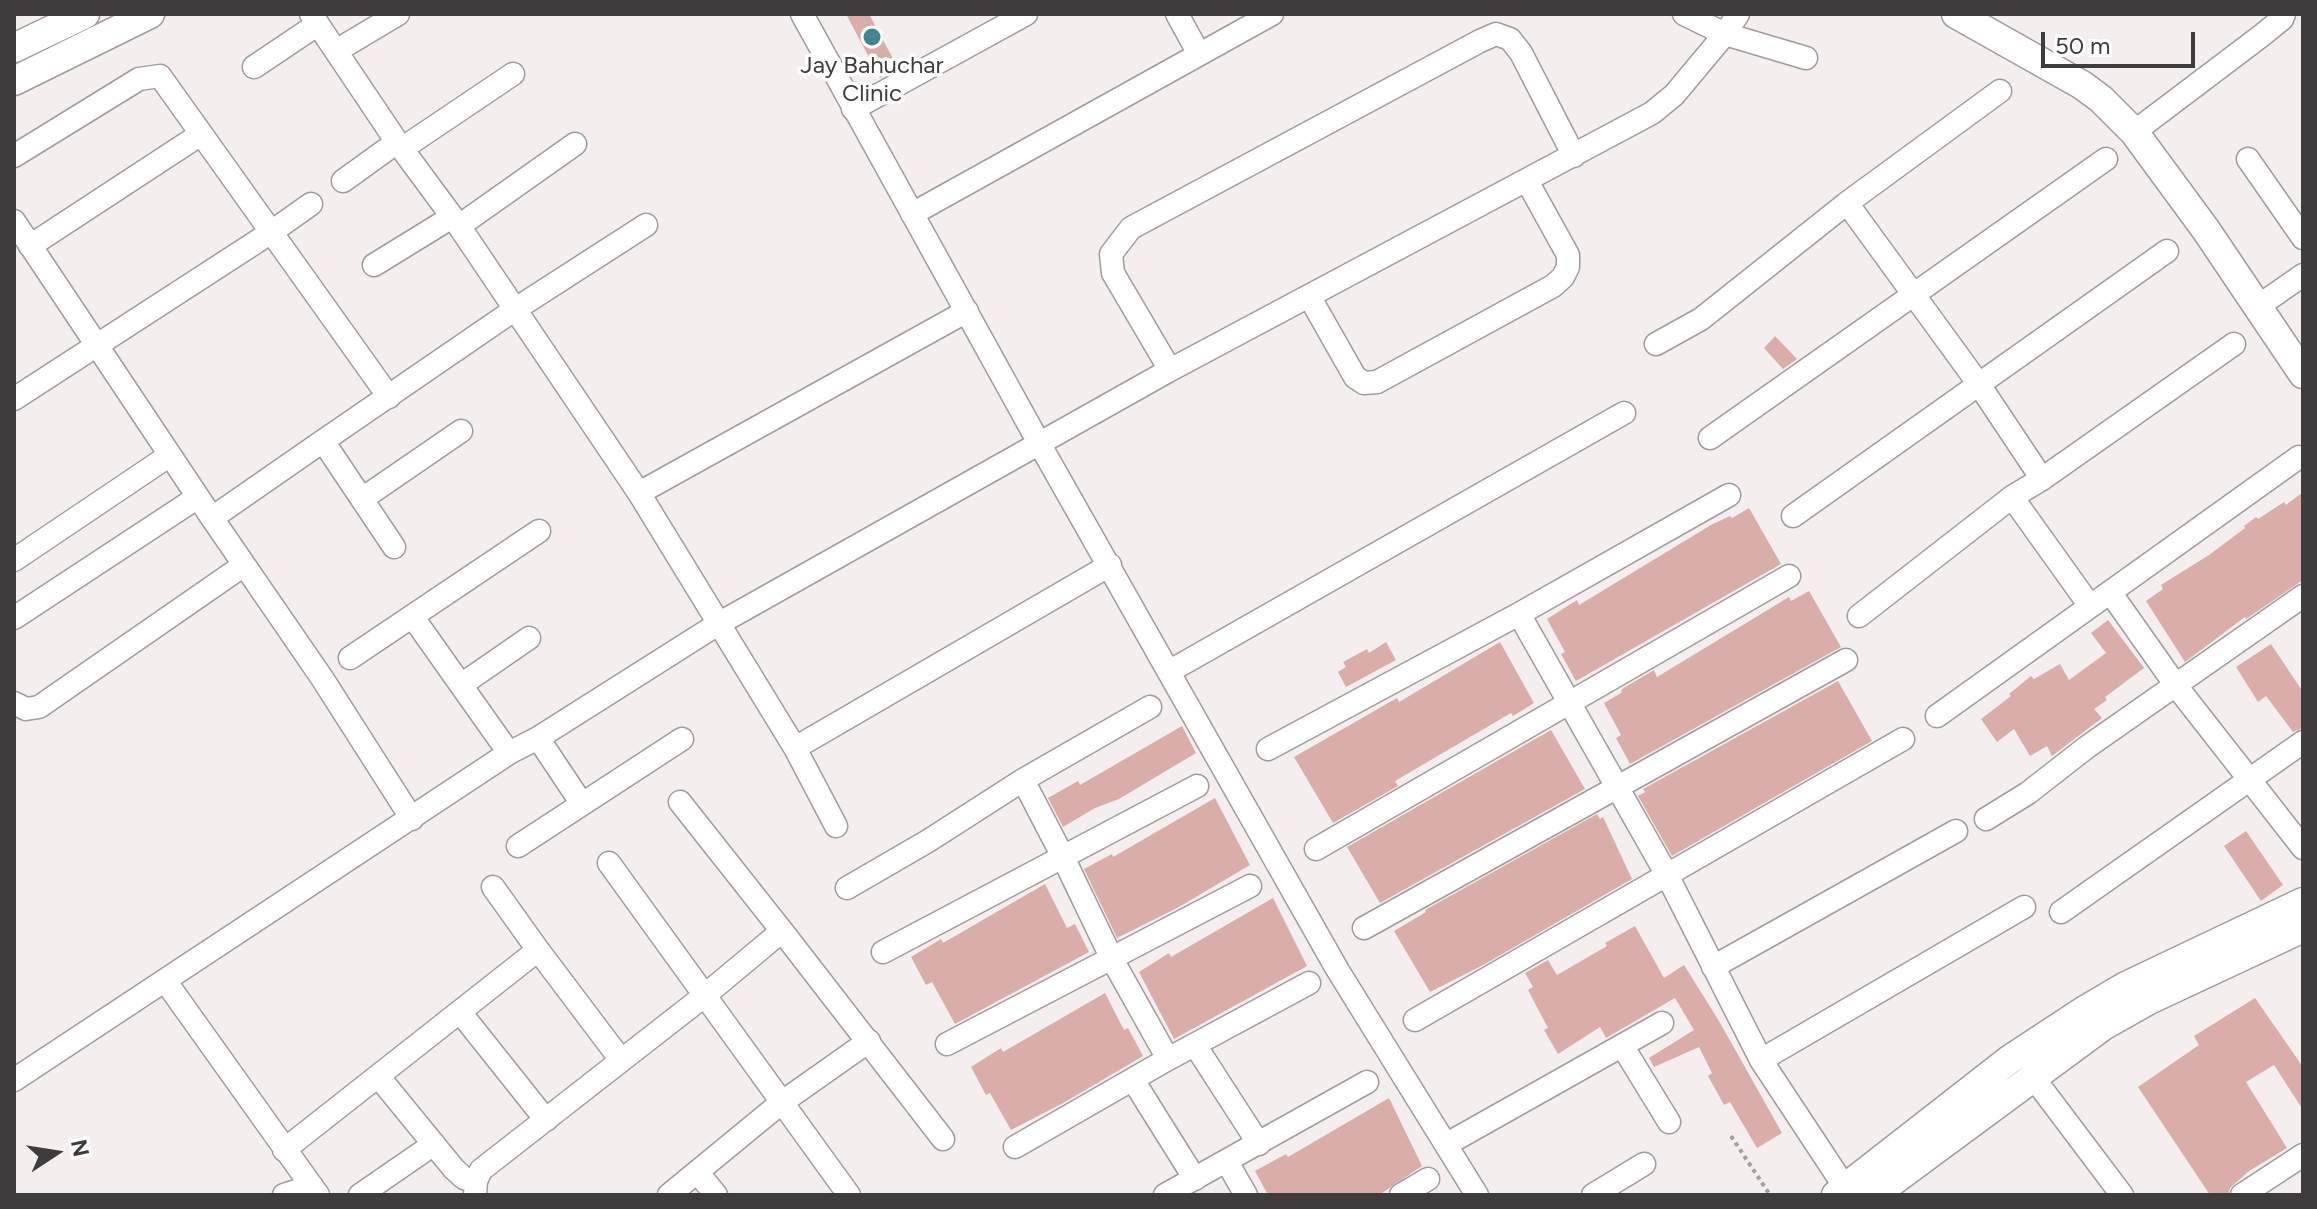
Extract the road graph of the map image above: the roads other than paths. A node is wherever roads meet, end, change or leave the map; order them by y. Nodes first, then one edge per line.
1 (85, 14) edge
2 (150, 14) edge
3 (398, 14) edge
4 (802, 14) edge
5 (1026, 14) edge
6 (1177, 14) edge
7 (1272, 14) edge
8 (1684, 14) edge
9 (1738, 14) edge
10 (1956, 14) edge
11 (2284, 14) edge
12 (315, 19) edge
13 (1725, 34) junction
14 (14, 48) edge
15 (336, 51) junction
16 (1199, 54) junction
17 (1806, 58) dead end
18 (254, 67) dead end
19 (513, 74) dead end
20 (14, 81) edge
21 (2000, 91) dead end
22 (853, 109) junction
23 (2134, 132) junction
24 (201, 134) junction
25 (575, 144) dead end
26 (400, 145) junction
27 (14, 156) edge
28 (1574, 156) junction
29 (2106, 159) dead end
30 (2248, 159) dead end
31 (343, 181) dead end
32 (1527, 181) junction
33 (1847, 203) junction
34 (311, 204) dead end
35 (912, 214) junction
36 (14, 221) edge
37 (455, 221) junction
38 (646, 225) dead end
39 (270, 233) junction
40 (2303, 238) edge
41 (30, 246) junction
42 (2167, 251) dead end
43 (374, 265) dead end
44 (2303, 275) edge
45 (1913, 293) junction
46 (1309, 296) junction
47 (2257, 307) junction
48 (514, 310) junction
49 (967, 311) junction
50 (1656, 344) dead end
51 (2234, 344) dead end
52 (97, 346) junction
53 (1170, 370) junction
54 (2303, 374) edge
55 (1978, 383) junction
56 (389, 397) junction
57 (14, 399) edge
58 (1624, 413) dead end
59 (461, 431) dead end
60 (1710, 438) dead end
61 (323, 441) junction
62 (1039, 443) junction
63 (170, 455) junction
64 (2299, 457) dead end
65 (2042, 479) junction
66 (639, 493) junction
67 (1729, 495) dead end
68 (198, 497) junction
69 (2012, 497) junction
70 (362, 499) junction
71 (1793, 516) dead end
72 (212, 518) junction
73 (539, 531) dead end
74 (394, 547) dead end
75 (14, 560) edge
76 (244, 565) junction
77 (1110, 565) junction
78 (1789, 576) dead end
79 (2110, 592) junction
80 (2303, 596) edge
81 (2090, 606) junction
82 (1519, 614) junction
83 (412, 616) junction
84 (1859, 616) dead end
85 (14, 618) edge
86 (718, 624) junction
87 (529, 638) dead end
88 (350, 658) dead end
89 (1846, 660) dead end
90 (1170, 671) junction
91 (461, 685) junction
92 (2177, 687) junction
93 (14, 703) edge
94 (1569, 703) junction
95 (1150, 707) dead end
96 (1937, 716) dead end
97 (538, 738) junction
98 (682, 739) dead end
99 (1903, 739) dead end
100 (2303, 742) edge
101 (795, 748) junction
102 (1268, 749) dead end
103 (509, 753) junction
104 (1023, 780) junction
105 (2248, 780) junction
106 (1197, 786) dead end
107 (1618, 789) junction
108 (680, 802) dead end
109 (582, 804) junction
110 (412, 819) junction
111 (1986, 819) dead end
112 (836, 826) dead end
113 (1956, 831) dead end
114 (518, 846) dead end
115 (2303, 848) edge
116 (1316, 849) dead end
117 (1062, 855) junction
118 (609, 863) dead end
119 (1667, 875) junction
120 (1250, 886) dead end
121 (493, 887) dead end
122 (847, 888) dead end
123 (2303, 902) edge
124 (2024, 907) dead end
125 (2061, 912) dead end
126 (1364, 928) dead end
127 (2303, 928) edge
128 (782, 931) junction
129 (538, 950) junction
130 (883, 952) dead end
131 (1112, 959) junction
132 (1713, 967) junction
133 (166, 982) junction
134 (1309, 983) dead end
135 (704, 996) junction
136 (460, 1012) junction
137 (1415, 1020) dead end
138 (1662, 1023) dead end
139 (869, 1041) junction
140 (947, 1044) dead end
141 (1195, 1045) junction
142 (1623, 1047) junction
143 (1168, 1059) junction
144 (621, 1060) junction
145 (1761, 1060) junction
146 (378, 1076) junction
147 (2033, 1077) junction
148 (14, 1080) edge
149 (1133, 1080) junction
150 (1367, 1082) dead end
151 (781, 1103) junction
152 (546, 1120) junction
153 (1669, 1122) dead end
154 (943, 1139) dead end
155 (434, 1144) junction
156 (1259, 1144) junction
157 (1447, 1144) junction
158 (1015, 1147) dead end
159 (284, 1150) junction
160 (2303, 1155) edge
161 (1227, 1162) junction
162 (1644, 1164) dead end
163 (698, 1173) junction
164 (1195, 1179) junction
165 (1428, 1179) dead end
166 (476, 1188) edge
167 (315, 1191) edge
168 (1844, 1193) edge
169 (284, 1195) edge
170 (360, 1195) edge
171 (669, 1195) edge
172 (716, 1195) edge
173 (849, 1195) edge
174 (1165, 1195) edge
175 (1246, 1195) edge
176 (1401, 1195) edge
177 (1477, 1195) edge
178 (1593, 1195) edge
179 (1874, 1195) edge
180 (2122, 1195) edge
181 (2242, 1195) edge

1 - 14 street
2 - 20 street
3 - 15 street
4 - 22 street
5 - 22 street
6 - 16 street
7 - 16 street
8 - 13 street
9 - 13 street
10 - 23 street
11 - 23 street
12 - 15 street
12 - 18 street
13 - 17 street
13 - 28 street
15 - 26 street
16 - 35 street
19 - 26 street
21 - 33 street
22 - 35 street
23 - 47 street
24 - 27 street
24 - 39 street
24 - 41 street
25 - 37 street
26 - 31 street
26 - 37 street
28 - 32 street
28 - 53 street
29 - 45 street
30 - 40 street
32 - 46 street
32 - 46 street
33 - 45 street
33 - 50 street
34 - 39 street
35 - 49 street
36 - 41 street
37 - 43 street
37 - 48 street
38 - 48 street
39 - 52 street
39 - 56 street
41 - 52 street
42 - 55 street
44 - 47 street
45 - 55 street
45 - 60 street
46 - 53 street
47 - 54 street
48 - 56 street
48 - 66 street
49 - 62 street
49 - 66 street
51 - 65 street
52 - 57 street
52 - 63 street
53 - 62 street
55 - 65 street
55 - 71 street
56 - 61 street
58 - 90 street
59 - 70 street
61 - 70 street
61 - 72 street
62 - 77 street
62 - 86 street
63 - 68 street
63 - 75 street
64 - 79 street
65 - 69 street
66 - 86 street
67 - 82 street
68 - 72 street
68 - 85 street
69 - 81 street
69 - 84 street
70 - 74 street
72 - 76 street
73 - 83 street
76 - 93 street
76 - 110 street
77 - 90 street
77 - 101 street
78 - 94 street
79 - 81 street
79 - 92 street
80 - 92 street
81 - 96 street
82 - 94 street
82 - 102 street
83 - 88 street
83 - 91 street
86 - 97 street
86 - 101 street
87 - 91 street
89 - 107 street
90 - 157 street
91 - 103 street
92 - 105 street
92 - 111 street
94 - 107 street
94 - 116 street
95 - 104 street
97 - 103 street
97 - 109 street
98 - 109 street
99 - 119 street
100 - 105 street
101 - 112 street
103 - 110 street
104 - 117 street
104 - 122 street
105 - 115 street
105 - 125 street
106 - 117 street
107 - 119 street
107 - 126 street
108 - 128 street
109 - 114 street
110 - 133 street
113 - 132 street
117 - 130 street
117 - 131 street
118 - 135 street
119 - 132 street
119 - 137 street
120 - 131 street
121 - 129 street
123 - 168 street
124 - 145 street
127 - 147 street
128 - 135 street
128 - 139 street
129 - 136 street
129 - 144 street
131 - 140 street
131 - 143 street
132 - 145 street
133 - 148 street
133 - 159 street
134 - 141 street
135 - 144 street
135 - 151 street
136 - 146 street
136 - 152 street
138 - 142 street
139 - 151 street
139 - 154 street
141 - 143 street
141 - 156 street
142 - 153 street
142 - 157 street
143 - 149 street
144 - 152 street
145 - 168 street
146 - 155 street
146 - 159 street
147 - 179 street
147 - 180 street
149 - 158 street
149 - 164 street
150 - 156 street
151 - 163 street
151 - 173 street
152 - 166 street
155 - 166 street
155 - 170 street
156 - 161 street
157 - 177 street
159 - 167 street
160 - 181 street
161 - 164 street
161 - 175 street
162 - 178 street
163 - 171 street
163 - 172 street
164 - 174 street
165 - 176 street
167 - 169 street

